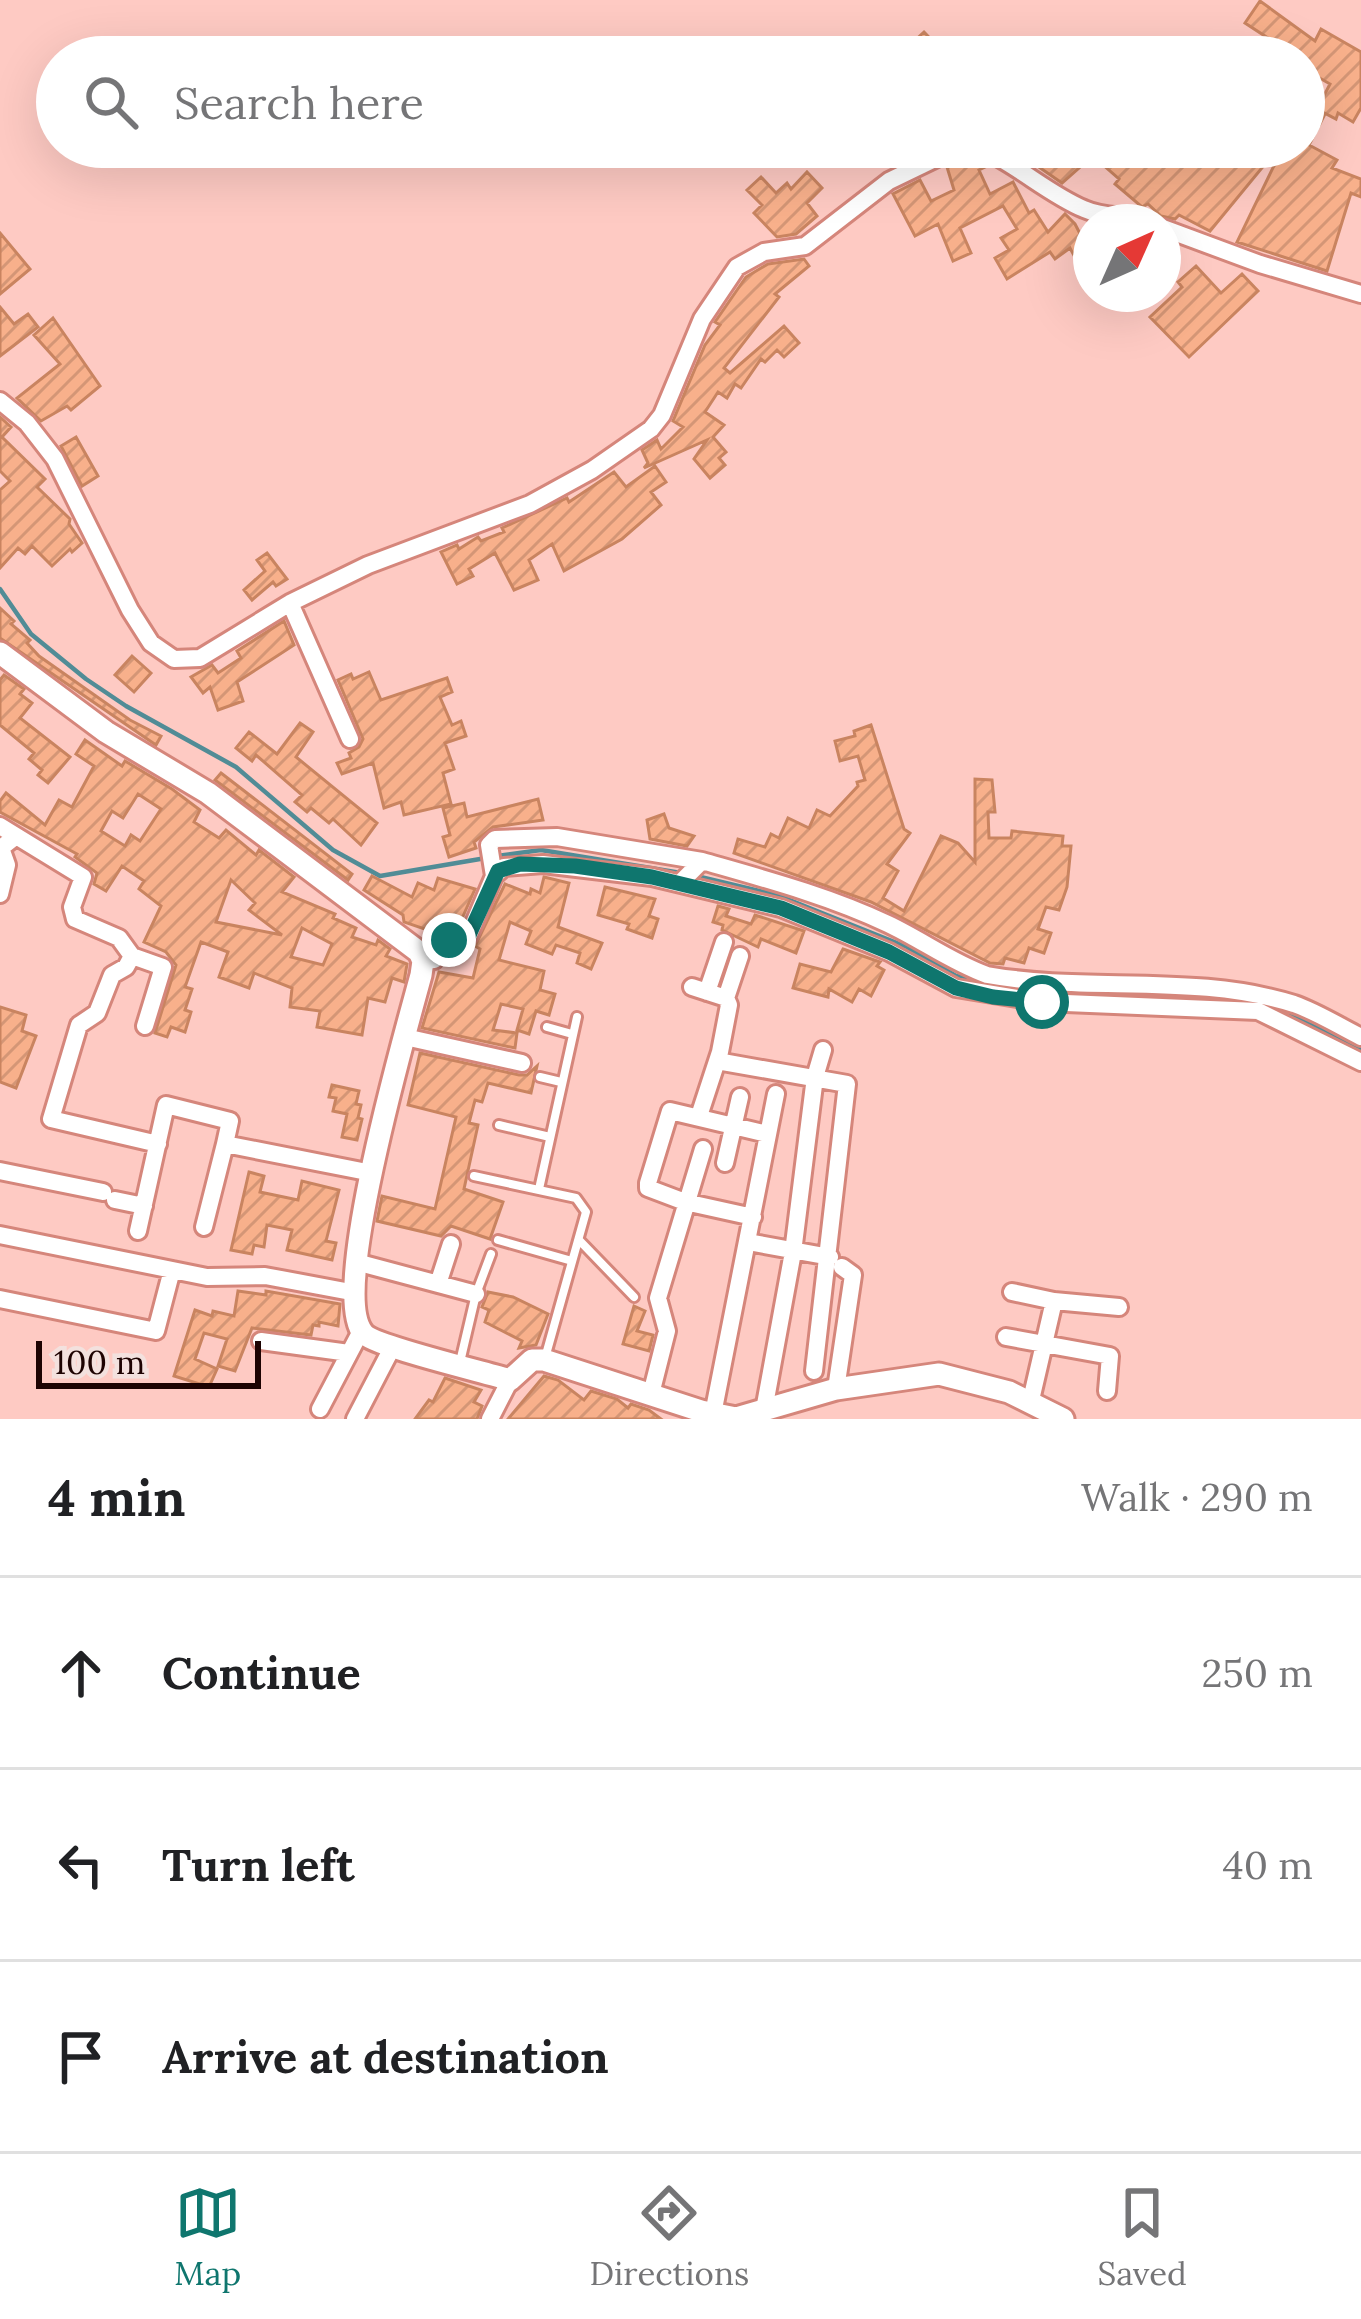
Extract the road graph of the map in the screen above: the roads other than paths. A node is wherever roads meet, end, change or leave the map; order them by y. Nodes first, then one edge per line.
1 (916, 168) edge
2 (1012, 168) edge
3 (1073, 204) edge
4 (1181, 234) edge
5 (1361, 294) edge
6 (0, 401) edge
7 (290, 603) junction
8 (0, 653) edge
9 (350, 740) dead end
10 (8, 831) edge
11 (491, 861) junction
12 (701, 863) junction
13 (682, 881) junction
14 (0, 894) edge
15 (795, 901) junction
16 (724, 942) dead end
17 (131, 956) junction
18 (740, 956) dead end
19 (423, 962) junction
20 (726, 998) junction
21 (577, 1017) dead end
22 (145, 1026) dead end
23 (547, 1027) dead end
24 (572, 1034) junction
25 (405, 1037) junction
26 (1361, 1037) edge
27 (823, 1050) dead end
28 (717, 1061) junction
29 (1361, 1062) edge
30 (522, 1063) dead end
31 (540, 1077) dead end
32 (815, 1077) junction
33 (562, 1082) junction
34 (776, 1094) dead end
35 (740, 1097) dead end
36 (698, 1116) junction
37 (499, 1126) dead end
38 (734, 1126) junction
39 (767, 1134) junction
40 (550, 1137) junction
41 (158, 1144) junction
42 (225, 1144) junction
43 (703, 1149) dead end
44 (725, 1163) dead end
45 (0, 1171) edge
46 (372, 1173) junction
47 (474, 1176) dead end
48 (539, 1190) junction
49 (685, 1202) junction
50 (144, 1206) junction
51 (753, 1216) junction
52 (204, 1227) dead end
53 (138, 1231) dead end
54 (578, 1239) junction
55 (499, 1240) dead end
56 (1, 1242) edge
57 (748, 1243) junction
58 (451, 1244) dead end
59 (793, 1252) junction
60 (490, 1254) dead end
61 (573, 1261) junction
62 (836, 1262) junction
63 (172, 1270) junction
64 (356, 1279) junction
65 (439, 1284) junction
66 (1012, 1292) dead end
67 (476, 1294) junction
68 (634, 1297) dead end
69 (0, 1299) edge
70 (1054, 1301) junction
71 (1119, 1307) dead end
72 (361, 1331) junction
73 (1006, 1337) dead end
74 (261, 1341) dead end
75 (1045, 1342) junction
76 (392, 1348) junction
77 (349, 1353) junction
78 (544, 1360) junction
79 (460, 1363) junction
80 (814, 1371) dead end
81 (510, 1380) junction
82 (836, 1389) junction
83 (1107, 1391) dead end
84 (651, 1394) junction
85 (1031, 1400) junction
86 (320, 1409) dead end
87 (764, 1410) junction
88 (713, 1414) junction
89 (355, 1419) edge
90 (490, 1419) edge
91 (1063, 1419) edge

1 - 7 street
2 - 3 street
4 - 5 street
6 - 7 street
7 - 9 street
8 - 19 street
10 - 14 street
10 - 17 street
11 - 12 street
11 - 13 street
11 - 19 street
12 - 13 street
12 - 15 street
13 - 15 street
15 - 26 street
15 - 29 street
16 - 20 street
17 - 22 street
17 - 41 street
18 - 20 street
19 - 25 street
20 - 28 street
21 - 24 lane
23 - 24 lane
24 - 33 lane
25 - 30 street
25 - 46 street
27 - 32 street
28 - 32 street
28 - 36 street
31 - 33 lane
32 - 59 street
32 - 62 street
33 - 40 lane
34 - 39 street
35 - 38 street
36 - 38 street
36 - 49 street
37 - 40 lane
38 - 39 street
38 - 44 street
39 - 51 street
40 - 48 lane
41 - 42 street
41 - 50 street
42 - 46 street
42 - 52 street
43 - 49 street
45 - 50 street
46 - 64 street
47 - 48 lane
48 - 54 lane
49 - 51 street
49 - 84 street
50 - 53 street
51 - 57 street
54 - 61 lane
54 - 68 lane
55 - 61 lane
56 - 63 street
57 - 59 street
57 - 88 street
58 - 65 street
59 - 62 street
59 - 87 street
60 - 67 lane
61 - 78 lane
62 - 80 street
62 - 82 street
63 - 64 street
63 - 69 street
64 - 65 street
64 - 72 street
65 - 67 street
66 - 70 street
67 - 79 lane
70 - 71 street
70 - 75 street
72 - 76 street
72 - 77 street
73 - 75 street
74 - 77 street
75 - 83 street
75 - 85 street
76 - 79 street
76 - 89 street
77 - 86 street
78 - 81 street
78 - 84 street
79 - 81 street
81 - 90 street
82 - 85 street
82 - 87 street
84 - 88 street
85 - 91 street
87 - 88 street

